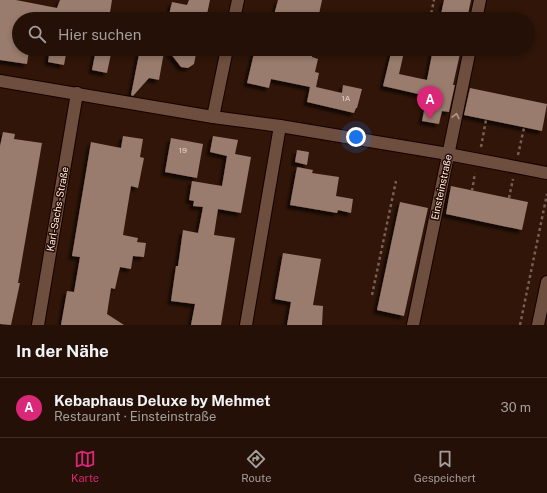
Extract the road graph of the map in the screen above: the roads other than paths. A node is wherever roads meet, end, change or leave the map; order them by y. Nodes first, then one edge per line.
1 (238, 0) edge
2 (480, 0) edge
3 (235, 12) edge
4 (477, 12) edge
5 (226, 56) edge
6 (469, 56) edge
7 (0, 81) edge
8 (77, 93) junction
9 (213, 117) junction
10 (280, 126) junction
11 (448, 154) junction
12 (547, 173) edge
13 (547, 282) edge
14 (38, 325) edge
15 (246, 325) edge
16 (413, 325) edge
17 (538, 325) edge

1 - 3 street
2 - 4 street
5 - 9 street
11 -> 6 street, Einsteinstraße
7 - 8 street
8 - 9 street
8 - 14 street, Karl-Sachs-Straße
9 - 10 street
10 - 11 street
10 - 15 street
11 - 12 street
11 - 16 street, Einsteinstraße
13 - 17 street

